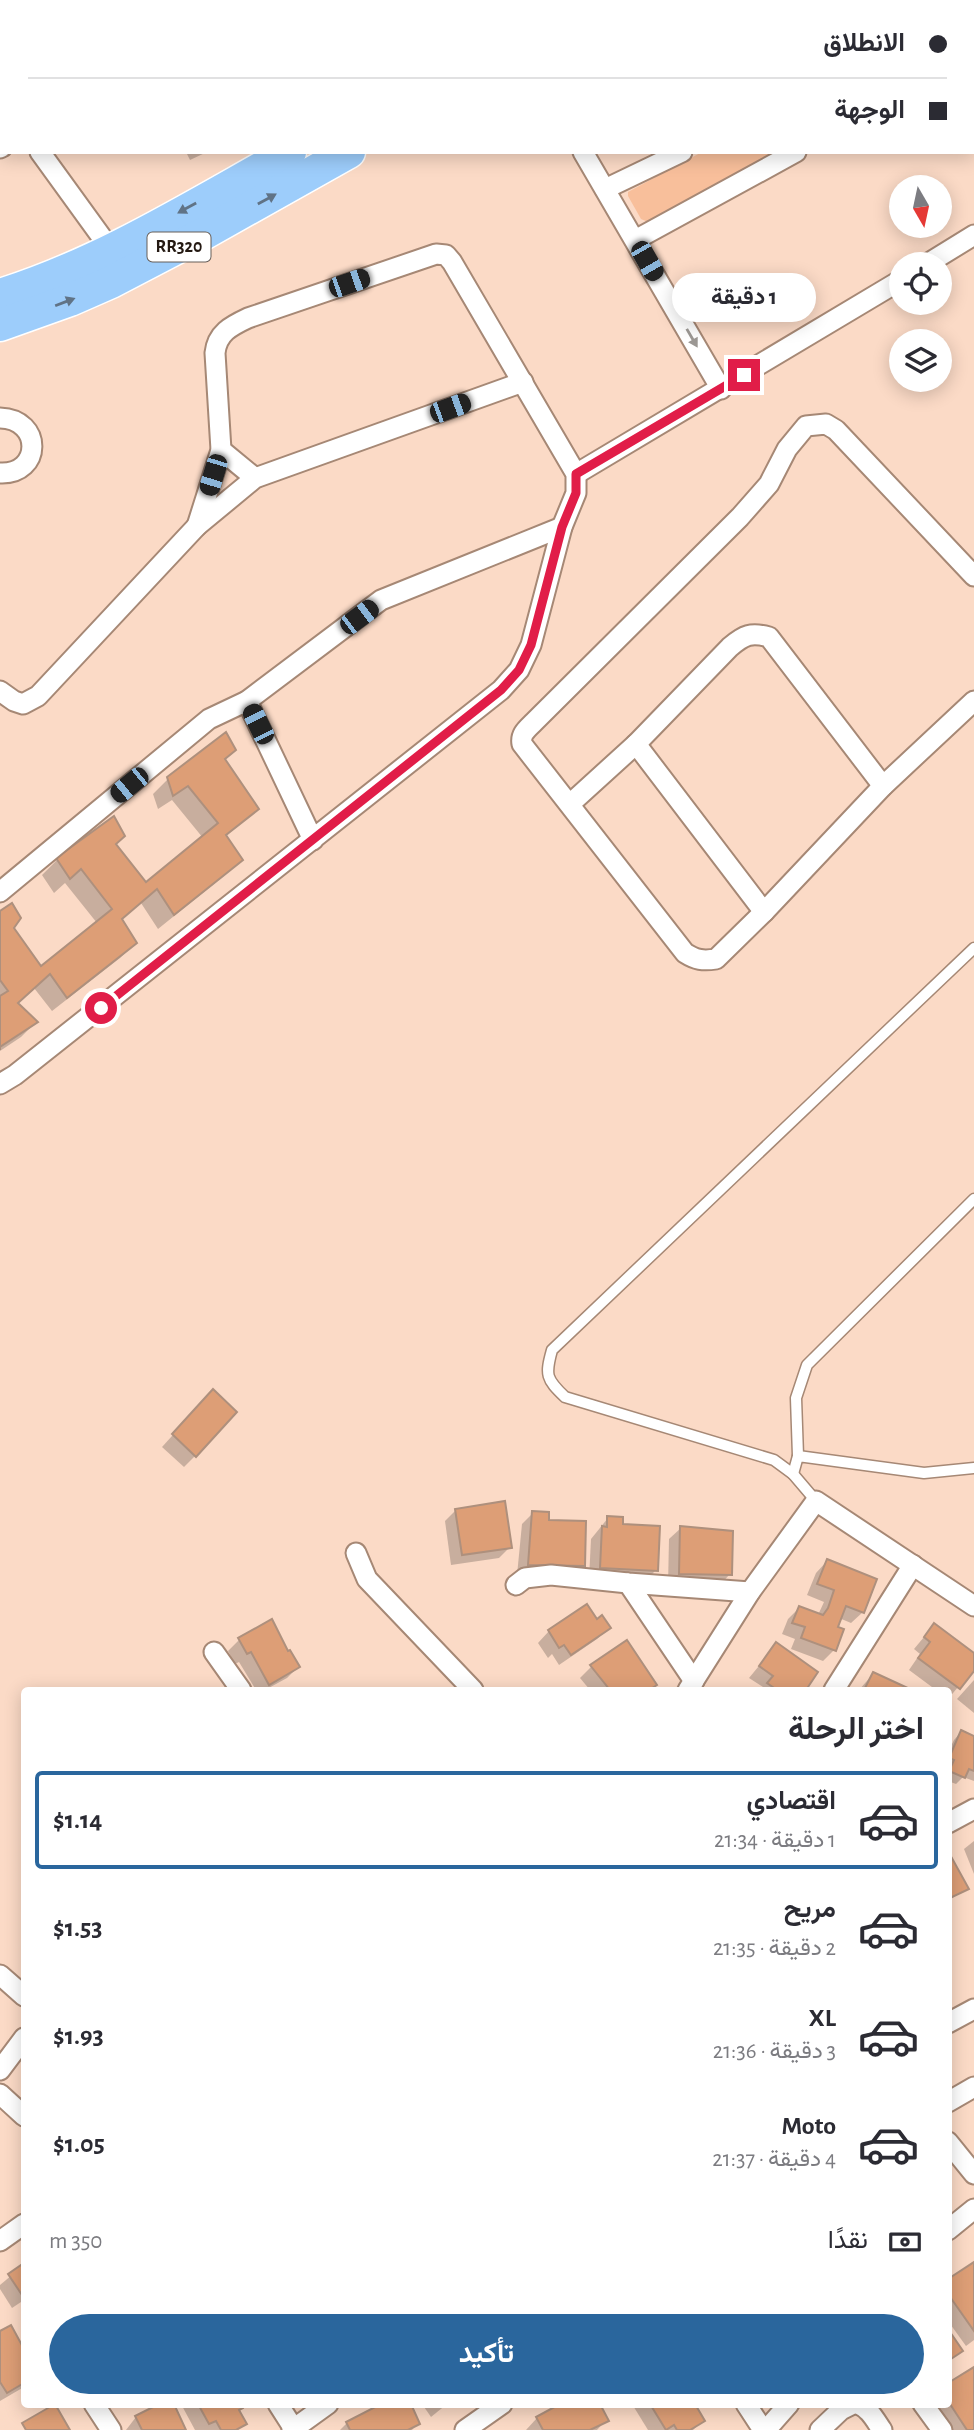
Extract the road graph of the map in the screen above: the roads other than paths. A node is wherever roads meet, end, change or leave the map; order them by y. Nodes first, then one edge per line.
1 (41, 154) edge
2 (286, 154) edge
3 (345, 154) edge
4 (584, 154) edge
5 (678, 154) edge
6 (792, 154) edge
7 (605, 189) junction
8 (974, 235) edge
9 (635, 240) junction
10 (111, 250) junction
11 (946, 252) edge
12 (889, 287) edge
13 (0, 295) edge
14 (0, 325) edge
15 (523, 382) junction
16 (721, 389) junction
17 (0, 418) edge
18 (221, 450) junction
19 (0, 473) edge
20 (576, 474) junction
21 (255, 478) junction
22 (197, 526) junction
23 (562, 527) junction
24 (974, 576) edge
25 (0, 691) edge
26 (247, 701) junction
27 (974, 701) edge
28 (636, 744) junction
29 (883, 786) junction
30 (570, 804) junction
31 (313, 839) junction
32 (0, 892) edge
33 (764, 912) junction
34 (974, 948) edge
35 (0, 1084) edge
36 (974, 1199) edge
37 (798, 1456) junction
38 (974, 1468) edge
39 (793, 1474) junction
40 (816, 1501) junction
41 (356, 1553) dead end
42 (913, 1565) junction
43 (628, 1583) junction
44 (516, 1585) dead end
45 (750, 1592) junction
46 (974, 1606) edge
47 (214, 1652) dead end
48 (691, 1686) edge
49 (239, 1687) edge
50 (469, 1687) edge
51 (836, 1687) edge
52 (974, 1809) edge
53 (952, 1821) edge
54 (0, 1975) edge
55 (21, 1993) edge
56 (974, 2009) edge
57 (952, 2021) edge
58 (21, 2042) edge
59 (0, 2070) edge
60 (974, 2087) edge
61 (0, 2094) edge
62 (952, 2100) edge
63 (21, 2113) edge
64 (952, 2147) edge
65 (974, 2174) edge
66 (973, 2212) edge
67 (21, 2226) edge
68 (952, 2227) edge
69 (0, 2241) edge
70 (97, 2408) edge
71 (280, 2408) edge
72 (322, 2408) edge
73 (496, 2408) edge
74 (749, 2408) edge
75 (785, 2408) edge
76 (846, 2408) edge
77 (862, 2408) edge
78 (926, 2408) edge
79 (293, 2429) edge
80 (111, 2430) edge
81 (465, 2430) edge
82 (765, 2430) edge
83 (820, 2430) edge
84 (882, 2430) edge
85 (942, 2430) edge

1 - 10 street
2 -> 10 main road, RR320
14 -> 3 main road, RR320
4 - 7 street
5 - 7 street
6 - 9 street
7 - 9 street
8 - 11 street
9 -> 16 street
10 - 13 main road, RR320
12 - 16 street
15 - 18 street
15 - 20 street
15 - 21 street
16 - 20 street
17 - 19 street
18 - 21 street
18 - 22 street
20 - 23 street
21 - 22 street
22 - 25 street
23 - 26 street
23 - 31 street
24 - 30 street
26 - 31 street
26 - 32 street
27 - 29 street
28 - 29 street
28 - 30 street
28 - 33 street
29 - 33 street
30 - 33 street
31 - 35 street
34 - 39 lane
36 - 37 lane
37 - 38 lane
37 - 39 lane
39 - 40 lane
40 - 42 street
40 - 45 street
41 - 50 street
42 - 46 street
42 - 51 street
43 - 44 street
43 - 45 street
43 - 48 street
45 - 48 street
47 - 49 street
52 - 53 street
54 - 55 street
56 - 57 street
58 - 59 street
60 - 62 street
61 - 63 street
64 - 65 street
66 - 68 street
67 - 69 street
70 - 80 street
71 - 79 street
72 - 79 street
73 - 81 street
74 - 82 street
75 - 82 street
76 - 83 street
77 - 84 street
78 - 85 street

